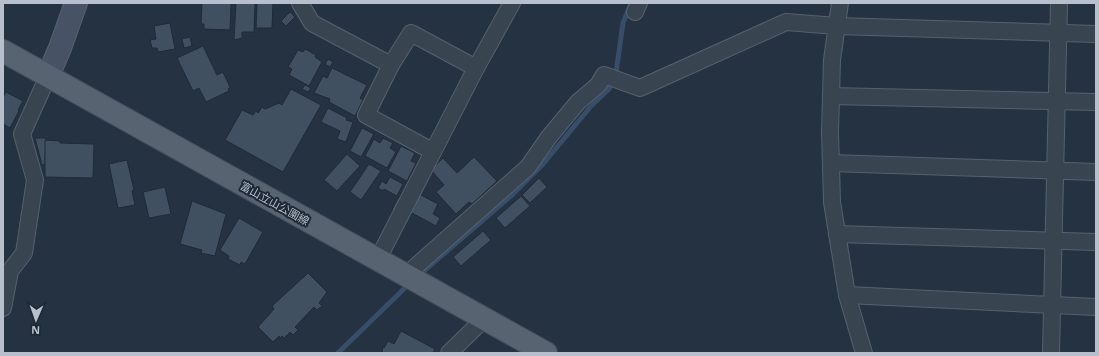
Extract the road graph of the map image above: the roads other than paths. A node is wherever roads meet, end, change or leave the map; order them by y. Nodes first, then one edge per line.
1 (76, 3) edge
2 (300, 3) edge
3 (512, 3) edge
4 (840, 3) edge
5 (1059, 3) edge
6 (837, 26) junction
7 (1058, 33) junction
8 (1096, 34) edge
9 (3, 52) edge
10 (392, 65) junction
11 (476, 68) junction
12 (48, 76) junction
13 (831, 96) junction
14 (1056, 101) junction
15 (1096, 102) edge
16 (432, 151) junction
17 (831, 163) junction
18 (1055, 171) junction
19 (1096, 172) edge
20 (837, 234) junction
21 (1054, 241) junction
22 (1096, 242) edge
23 (378, 259) junction
24 (406, 275) junction
25 (847, 295) junction
26 (1052, 305) junction
27 (1096, 307) edge
28 (3, 308) edge
29 (485, 318) junction
30 (449, 353) edge
31 (546, 353) edge
32 (864, 353) edge
33 (1051, 353) edge

1 - 12 street
2 - 10 street
3 - 11 street
4 - 6 street
5 - 7 street
6 - 7 street
6 - 13 street
6 - 24 street
7 - 8 street
7 - 14 street
9 - 12 main road, 富山立山公園線
10 - 11 street
10 - 16 street
11 - 16 street
12 - 23 main road, 富山立山公園線
12 - 28 street
13 - 14 street
13 - 17 street
14 - 15 street
14 - 18 street
16 - 23 street
17 - 18 street
17 - 20 street
18 - 19 street
18 - 21 street
20 - 21 street
20 - 25 street
21 - 22 street
21 - 26 street
23 - 24 main road, 富山立山公園線
24 - 29 main road, 富山立山公園線
25 - 26 street
25 - 32 street
26 - 27 street
26 - 33 street
29 - 30 street
29 - 31 main road, 富山立山公園線

